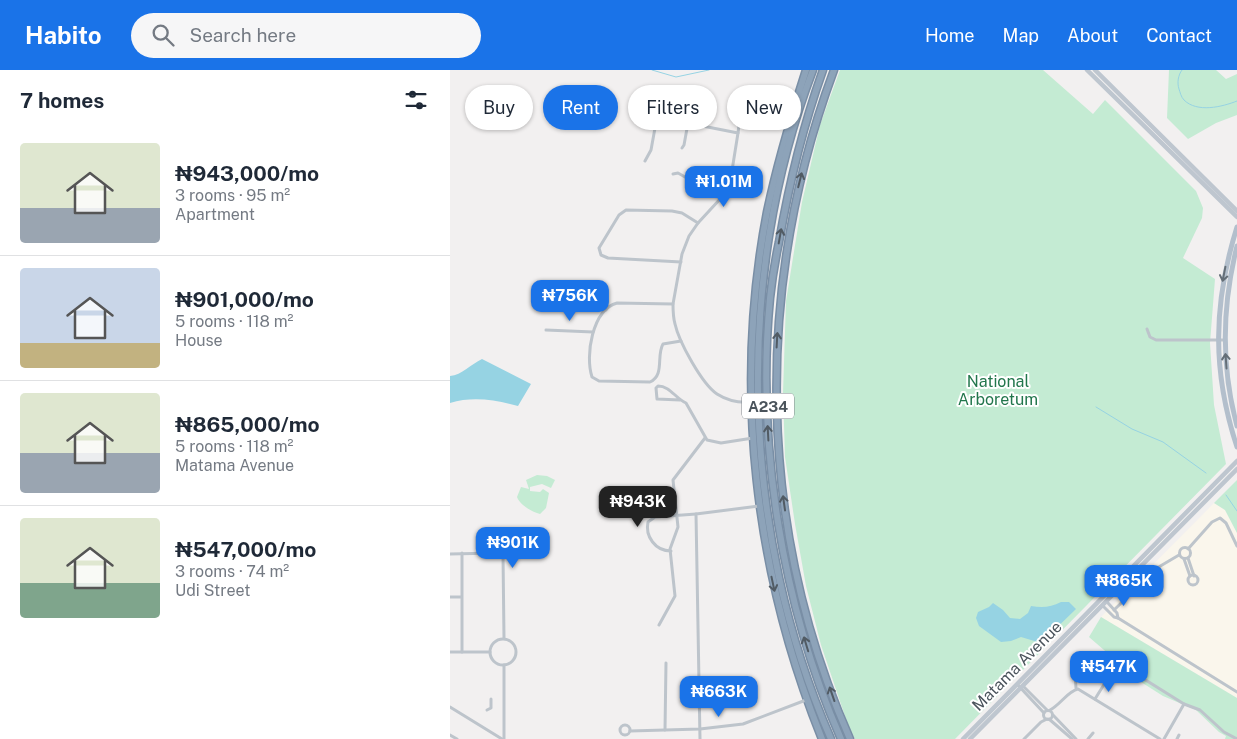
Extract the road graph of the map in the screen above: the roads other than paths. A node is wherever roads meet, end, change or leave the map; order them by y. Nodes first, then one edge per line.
1 (806, 70) edge
2 (813, 70) edge
3 (823, 70) edge
4 (834, 70) edge
5 (1087, 70) edge
6 (1095, 70) edge
7 (717, 129) edge
8 (655, 130) edge
9 (687, 130) edge
10 (738, 130) edge
11 (738, 133) junction
12 (792, 134) junction
13 (803, 136) junction
14 (682, 148) dead end
15 (788, 149) junction
16 (798, 151) junction
17 (645, 161) dead end
18 (673, 174) dead end
19 (721, 198) junction
20 (1236, 212) edge
21 (698, 223) junction
22 (772, 225) junction
23 (1237, 229) edge
24 (1237, 246) edge
25 (776, 258) junction
26 (760, 259) junction
27 (681, 262) junction
28 (575, 291) dead end
29 (780, 298) junction
30 (673, 304) junction
31 (606, 310) junction
32 (1147, 329) dead end
33 (546, 330) dead end
34 (593, 332) junction
35 (1218, 340) junction
36 (1225, 340) junction
37 (681, 341) junction
38 (680, 400) junction
39 (752, 402) junction
40 (1237, 426) edge
41 (705, 438) junction
42 (753, 438) junction
43 (1237, 448) edge
44 (1237, 461) edge
45 (1236, 470) edge
46 (759, 506) junction
47 (696, 514) junction
48 (677, 516) junction
49 (789, 535) junction
50 (765, 541) junction
51 (1237, 546) edge
52 (1188, 548) junction
53 (670, 551) junction
54 (462, 553) junction
55 (450, 554) edge
56 (1179, 555) junction
57 (1186, 558) junction
58 (777, 569) junction
59 (787, 570) junction
60 (1190, 576) junction
61 (1194, 576) junction
62 (1125, 578) junction
63 (450, 597) edge
64 (461, 597) junction
65 (1108, 603) dead end
66 (1104, 607) dead end
67 (1114, 610) junction
68 (1118, 618) junction
69 (659, 625) dead end
70 (504, 638) junction
71 (450, 652) edge
72 (462, 652) junction
73 (490, 652) junction
74 (1074, 659) dead end
75 (666, 663) dead end
76 (504, 665) junction
77 (1128, 666) dead end
78 (1108, 678) dead end
79 (1020, 685) junction
80 (1076, 688) junction
81 (1237, 692) edge
82 (491, 699) dead end
83 (1095, 699) junction
84 (806, 700) junction
85 (1184, 704) junction
86 (450, 707) edge
87 (487, 710) dead end
88 (1048, 715) junction
89 (700, 729) junction
90 (665, 730) junction
91 (629, 733) junction
92 (1093, 733) dead end
93 (450, 735) edge
94 (1179, 735) dead end
95 (455, 738) edge
96 (503, 739) edge
97 (625, 739) edge
98 (630, 739) edge
99 (700, 739) edge
100 (822, 739) edge
101 (831, 739) edge
102 (841, 739) edge
103 (850, 739) edge
104 (963, 739) edge
105 (970, 739) edge
106 (1024, 739) edge
107 (1072, 739) edge
108 (1076, 739) edge
109 (1088, 739) edge
110 (1160, 739) edge
111 (1164, 739) edge
112 (1177, 739) edge
113 (1237, 739) edge

1 - 26 highway
2 - 12 highway, A234
3 - 13 highway, A234
29 -> 4 highway
5 - 20 main road
6 - 20 main road
7 - 11 street
8 - 17 street
9 - 14 street
10 - 11 street
11 - 19 street
12 - 13 highway
12 - 15 highway, A234
13 - 16 highway, A234
15 - 16 highway
15 - 22 highway, A234
25 -> 16 highway, A234
18 - 19 street
19 - 21 street
20 - 23 main road
21 - 27 street
21 - 27 street
22 - 26 highway
22 - 58 highway, A234
23 -> 35 main road
24 - 36 main road
25 - 29 highway
59 -> 25 highway, A234
26 - 39 highway
27 - 30 street
28 - 31 street
49 -> 29 highway
30 - 31 street
30 - 37 street
31 - 34 street
32 - 35 street
33 - 34 street
34 - 37 street
35 - 36 street
35 - 43 main road
40 -> 36 main road
37 - 39 street
38 - 38 street
38 - 41 street
39 - 42 highway
41 - 42 street
41 - 48 street
42 - 46 highway
44 - 62 main road, Matama Avenue
45 - 62 main road, Matama Avenue
46 - 47 street
46 - 50 highway
47 - 48 street
47 - 89 street
48 - 53 street
48 - 53 street
49 - 59 highway
103 -> 49 highway
50 - 58 highway
50 -> 84 highway
51 - 52 street
52 - 56 street
52 - 57 street
53 - 69 street
54 - 55 street
54 - 64 street
54 - 70 street
56 - 57 street
56 - 67 street
57 - 60 street
57 - 61 street
58 - 101 highway, A234
102 -> 59 highway, A234
60 - 61 street
60 - 61 street
62 - 79 main road, Matama Avenue
63 - 64 street
64 - 72 street
65 - 67 street
66 - 68 street
67 - 68 street
68 - 81 street
70 - 73 street
70 - 76 street
71 - 72 street
72 - 73 street
73 - 76 street
74 - 80 street
75 - 90 street
76 - 96 street
77 - 85 street
78 - 83 street
79 - 88 street
79 - 104 main road, Matama Avenue
79 - 105 main road, Matama Avenue
80 - 83 street
80 - 88 street
82 - 87 street
83 - 110 street
84 - 89 street
84 - 100 highway
85 - 111 street
85 - 113 street
86 - 96 street
88 - 106 street
88 - 107 street
88 - 108 street
89 - 90 street
89 - 99 street
90 - 91 street
91 - 97 street
91 - 98 street
92 - 109 street
93 - 95 street
94 - 112 street

